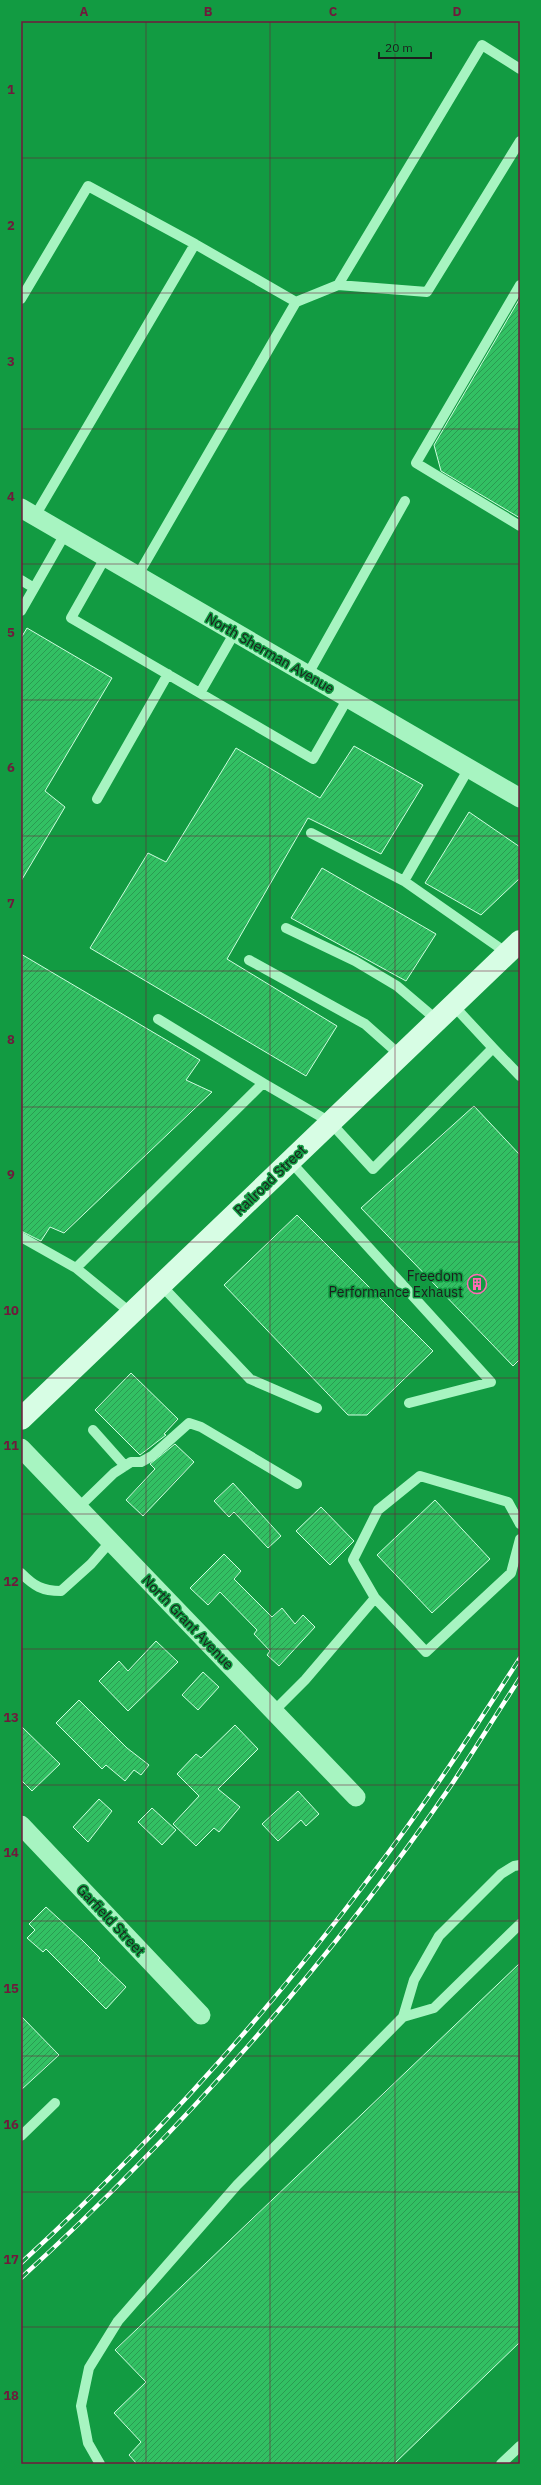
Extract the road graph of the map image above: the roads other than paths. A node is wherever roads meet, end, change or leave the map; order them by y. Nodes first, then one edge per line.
1 (520, 69) edge
2 (520, 141) edge
3 (195, 244) junction
4 (338, 285) junction
5 (520, 285) edge
6 (21, 299) edge
7 (296, 302) junction
8 (405, 501) dead end
9 (28, 512) edge
10 (520, 526) edge
11 (65, 534) junction
12 (105, 558) junction
13 (138, 576) junction
14 (21, 580) edge
15 (34, 588) junction
16 (21, 611) edge
17 (235, 632) junction
18 (168, 674) junction
19 (308, 674) junction
20 (200, 693) junction
21 (348, 698) junction
22 (469, 768) junction
23 (520, 798) edge
24 (97, 799) dead end
25 (311, 833) dead end
26 (404, 881) junction
27 (286, 928) dead end
28 (514, 947) edge
29 (249, 960) dead end
30 (453, 1005) junction
31 (158, 1019) dead end
32 (437, 1020) junction
33 (493, 1048) junction
34 (400, 1056) junction
35 (520, 1076) edge
36 (263, 1083) junction
37 (330, 1122) junction
38 (290, 1161) junction
39 (21, 1237) edge
40 (76, 1268) junction
41 (161, 1284) junction
42 (131, 1313) junction
43 (409, 1403) dead end
44 (318, 1408) dead end
45 (21, 1419) edge
46 (94, 1430) dead end
47 (21, 1448) edge
48 (125, 1466) junction
49 (297, 1484) dead end
50 (78, 1508) junction
51 (520, 1524) edge
52 (520, 1539) edge
53 (111, 1541) junction
54 (21, 1573) edge
55 (375, 1598) junction
56 (274, 1712) junction
57 (356, 1796) dead end
58 (21, 1825) edge
59 (520, 1865) edge
60 (520, 1924) edge
61 (200, 2015) dead end
62 (403, 2017) junction
63 (55, 2103) dead end
64 (21, 2136) edge
65 (520, 2446) edge
66 (100, 2464) edge
67 (501, 2464) edge

1 - 4 lane
2 - 4 lane
3 - 6 lane
3 - 7 lane
3 - 9 lane
4 - 7 lane
5 - 10 lane
7 - 13 lane
8 - 19 lane
9 - 11 street, North Sherman Avenue
11 - 12 street, North Sherman Avenue
11 - 15 lane
12 - 13 street, North Sherman Avenue
12 - 18 lane
13 - 17 street, North Sherman Avenue
14 - 15 lane
15 - 16 lane
17 - 19 street, North Sherman Avenue
17 - 20 lane
18 - 20 lane
18 - 24 lane
19 - 21 street, North Sherman Avenue
20 - 21 lane
21 - 22 street, North Sherman Avenue
22 - 23 street, North Sherman Avenue
22 - 26 lane
25 - 26 lane
26 - 28 lane
27 - 32 lane
28 - 30 main road, Railroad Street
29 - 34 lane
30 - 32 main road, Railroad Street
30 - 33 lane
31 - 36 lane
32 - 34 main road, Railroad Street
33 - 35 lane
33 - 37 lane
34 - 37 main road, Railroad Street
36 - 37 lane
36 - 40 lane
37 - 38 main road, Railroad Street
38 - 41 main road, Railroad Street
38 - 43 lane
39 - 40 lane
40 - 42 lane
41 - 42 main road, Railroad Street
41 - 44 lane
42 - 45 main road, Railroad Street
46 - 48 lane
47 - 50 street, North Grant Avenue
48 - 49 lane
48 - 50 lane
50 - 53 street, North Grant Avenue
51 - 55 lane
52 - 55 lane
53 - 54 lane
53 - 56 street, North Grant Avenue
55 - 56 lane
56 - 57 street, North Grant Avenue
58 - 61 street, Garfield Street
59 - 62 lane
60 - 62 lane
62 - 66 lane
63 - 64 lane
65 - 67 lane

